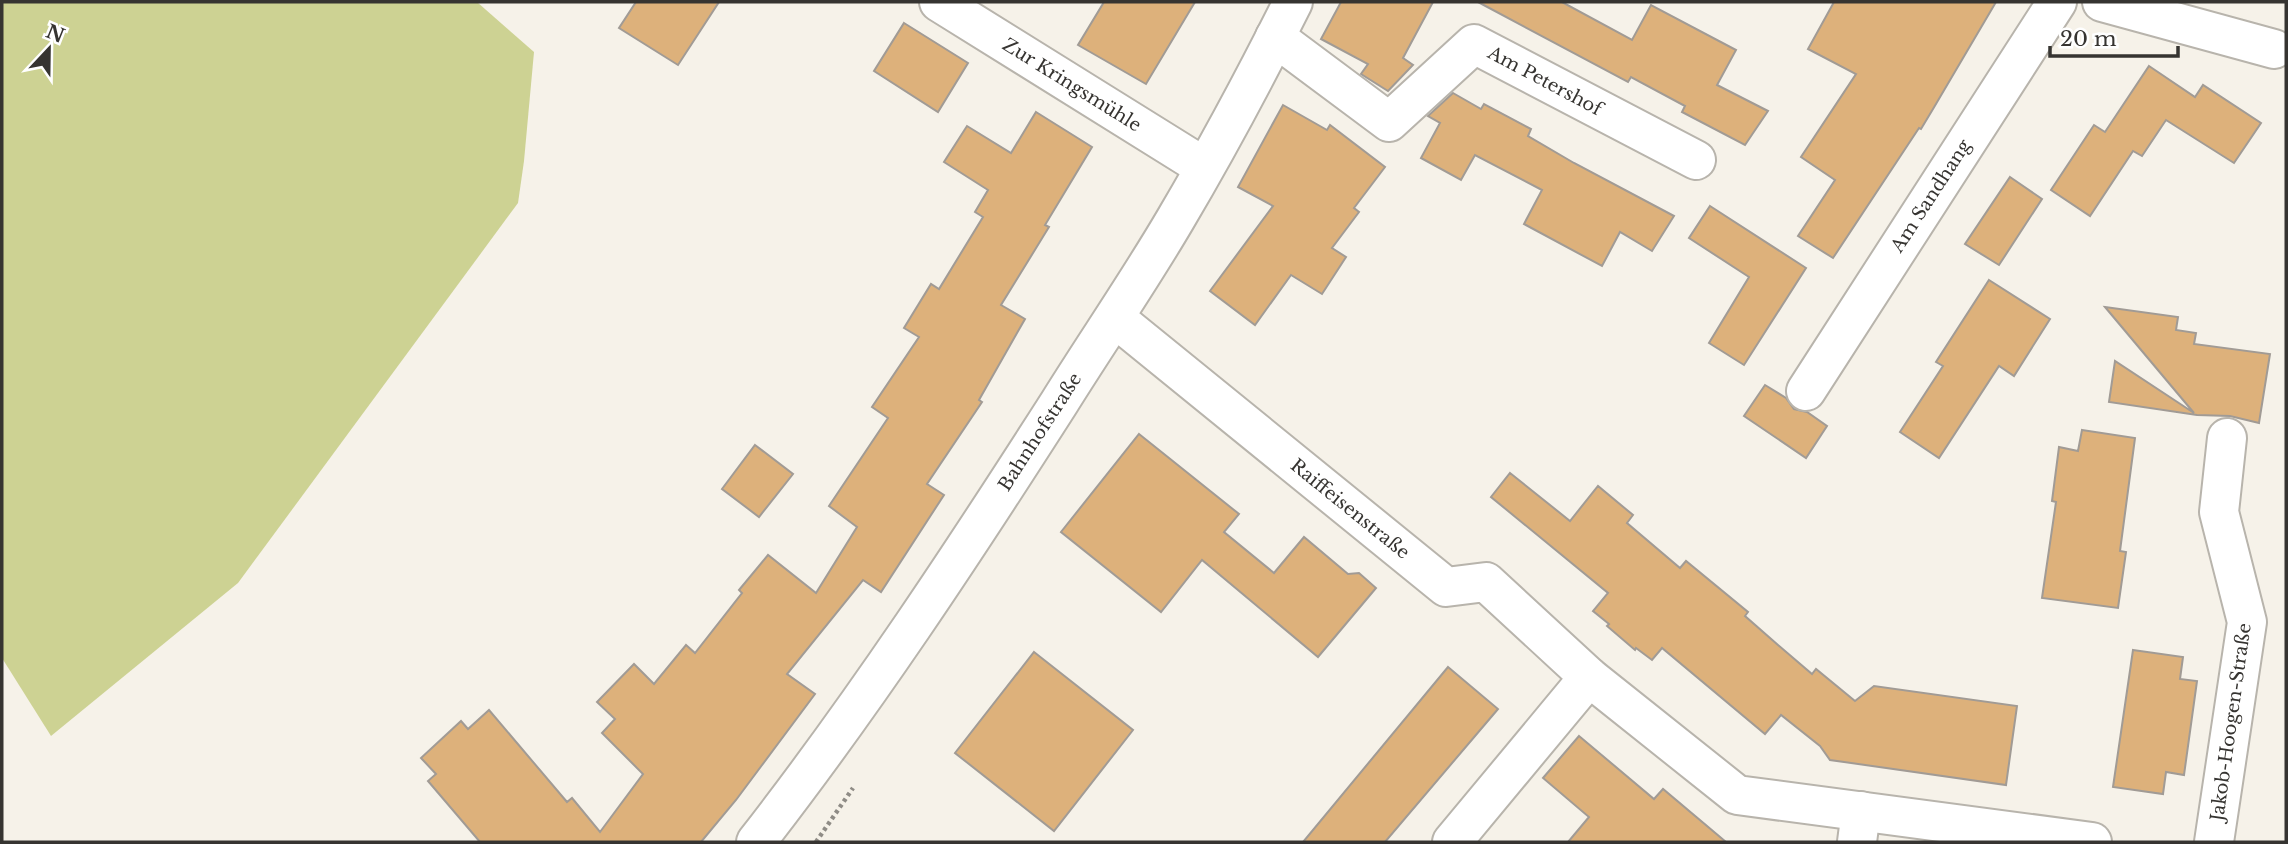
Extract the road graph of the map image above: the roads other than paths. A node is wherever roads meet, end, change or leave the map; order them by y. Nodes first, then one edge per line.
1 (939, 2) edge
2 (1293, 2) edge
3 (2057, 2) edge
4 (2102, 2) edge
5 (1276, 37) junction
6 (2274, 49) dead end
7 (1696, 159) dead end
8 (1204, 167) junction
9 (1115, 318) junction
10 (1806, 391) dead end
11 (2227, 438) dead end
12 (1589, 677) junction
13 (1859, 827) edge
14 (756, 842) edge
15 (1452, 842) edge
16 (2092, 842) edge
17 (2214, 842) edge

1 - 8 street, Zur Kringsmühle
2 - 5 street, Bahnhofstraße
3 - 10 street, Am Sandhang
4 - 6 street
5 - 7 street, Am Petershof
5 - 8 street, Bahnhofstraße
8 - 9 street, Bahnhofstraße
9 - 12 street, Raiffeisenstraße
9 - 14 street, Bahnhofstraße
11 - 17 street, Jakob-Hoogen-Straße
12 - 13 street, Raiffeisenstraße
12 - 15 street
13 - 16 street, Raiffeisenstraße

